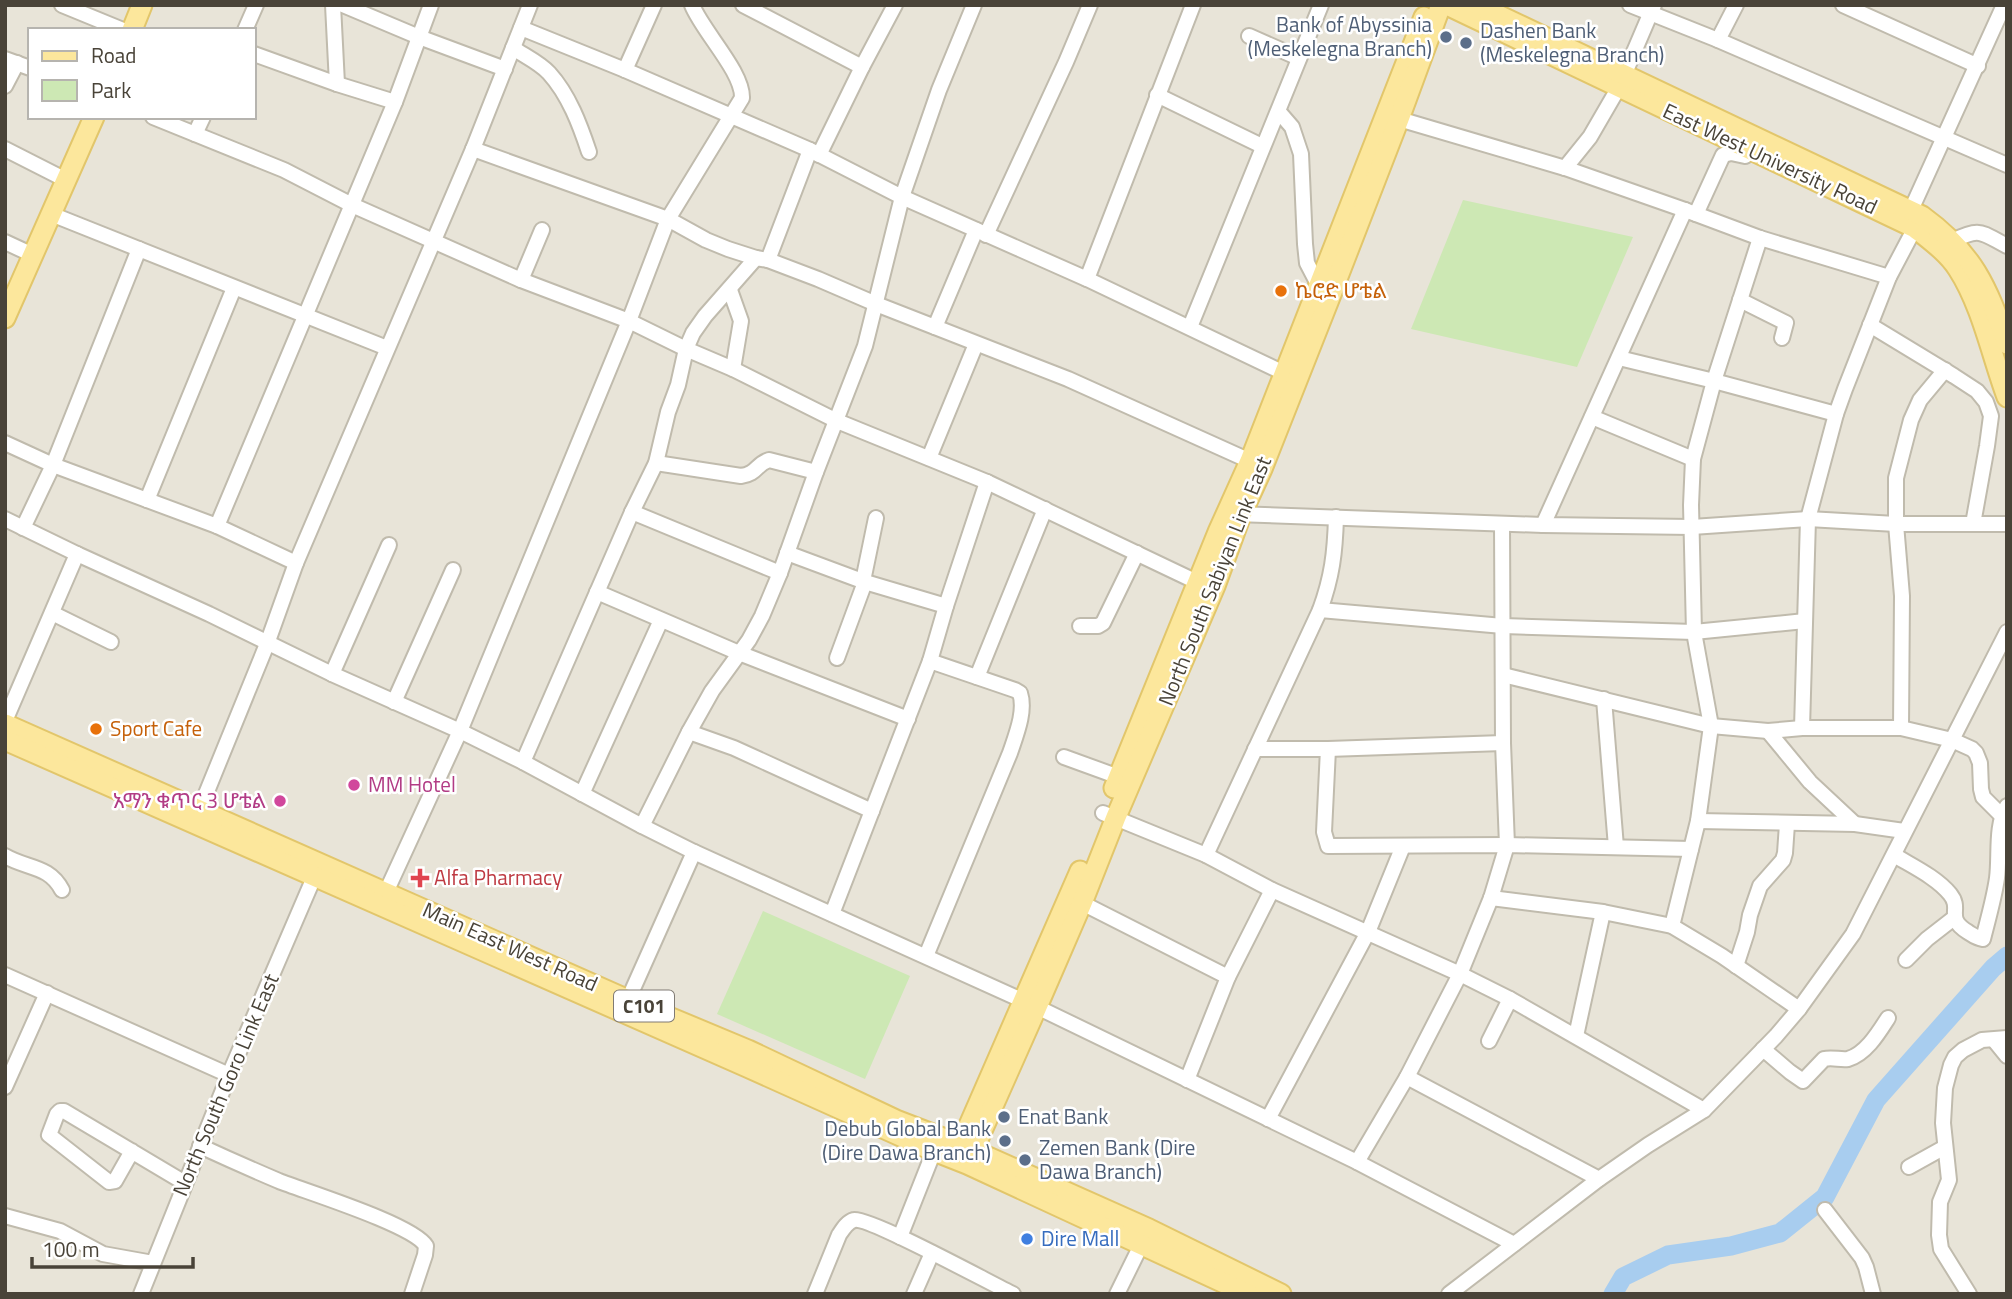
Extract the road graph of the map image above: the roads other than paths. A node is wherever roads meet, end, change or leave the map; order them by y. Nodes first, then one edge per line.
1 (62, 5) edge
2 (142, 5) edge
3 (256, 5) edge
4 (333, 5) edge
5 (343, 5) edge
6 (431, 5) edge
7 (530, 5) edge
8 (654, 5) edge
9 (692, 5) edge
10 (743, 5) edge
11 (895, 5) edge
12 (1090, 5) edge
13 (1193, 5) edge
14 (1321, 5) edge
15 (1429, 5) edge
16 (1441, 5) edge
17 (1447, 5) edge
18 (1478, 5) edge
19 (1630, 5) edge
20 (1736, 5) edge
21 (1843, 5) edge
22 (2004, 5) edge
23 (969, 7) edge
24 (1652, 10) edge
25 (118, 28) edge
26 (133, 28) edge
27 (245, 28) edge
28 (521, 28) junction
29 (1249, 36) dead end
30 (419, 37) junction
31 (1718, 40) junction
32 (513, 48) junction
33 (256, 55) edge
34 (1300, 58) junction
35 (17, 63) edge
36 (1978, 66) junction
37 (862, 67) junction
38 (505, 69) junction
39 (625, 70) junction
40 (1622, 80) junction
41 (337, 84) junction
42 (5, 86) edge
43 (1157, 95) junction
44 (394, 102) junction
45 (1279, 112) junction
46 (732, 116) junction
47 (93, 119) edge
48 (158, 119) edge
49 (202, 119) edge
50 (1399, 119) junction
51 (195, 134) junction
52 (1945, 139) junction
53 (1262, 146) junction
54 (5, 149) edge
55 (473, 149) junction
56 (1753, 151) junction
57 (589, 152) dead end
58 (814, 152) junction
59 (2007, 165) edge
60 (1565, 168) junction
61 (66, 180) junction
62 (902, 197) junction
63 (352, 205) junction
64 (1691, 212) junction
65 (51, 214) junction
66 (1916, 218) junction
67 (668, 219) junction
68 (542, 230) dead end
69 (981, 232) junction
70 (1760, 238) junction
71 (1952, 241) junction
72 (5, 242) edge
73 (433, 242) junction
74 (2007, 246) edge
75 (139, 250) junction
76 (33, 255) junction
77 (762, 259) junction
78 (1889, 277) junction
79 (1087, 279) junction
80 (521, 280) junction
81 (1319, 286) junction
82 (234, 288) junction
83 (730, 289) junction
84 (1740, 300) junction
85 (876, 304) junction
86 (304, 316) junction
87 (5, 318) edge
88 (629, 321) junction
89 (1870, 325) junction
90 (935, 327) junction
91 (1190, 327) junction
92 (1307, 333) junction
93 (1782, 338) dead end
94 (976, 344) junction
95 (2007, 344) edge
96 (387, 348) junction
97 (686, 349) junction
98 (1619, 358) junction
99 (733, 369) junction
100 (1945, 370) junction
101 (1284, 373) junction
102 (1714, 381) junction
103 (2007, 397) edge
104 (1836, 415) junction
105 (1592, 417) junction
106 (837, 421) junction
107 (5, 443) edge
108 (929, 458) junction
109 (1693, 459) junction
110 (1250, 461) junction
111 (656, 463) junction
112 (53, 466) junction
113 (816, 472) junction
114 (987, 482) junction
115 (147, 500) junction
116 (1045, 509) junction
117 (632, 512) junction
118 (1234, 514) junction
119 (1336, 517) junction
120 (876, 518) dead end
121 (5, 519) edge
122 (1808, 519) junction
123 (1502, 524) junction
124 (1896, 524) junction
125 (1973, 524) junction
126 (2007, 524) edge
127 (1543, 525) junction
128 (217, 526) junction
129 (23, 527) junction
130 (1692, 527) junction
131 (389, 545) dead end
132 (787, 553) junction
133 (1137, 553) junction
134 (77, 554) junction
135 (296, 563) junction
136 (453, 570) dead end
137 (780, 573) junction
138 (864, 581) junction
139 (1199, 583) junction
140 (597, 592) junction
141 (946, 606) junction
142 (1320, 610) junction
143 (51, 613) junction
144 (661, 620) junction
145 (1805, 621) junction
146 (1080, 626) dead end
147 (1503, 626) junction
148 (1694, 632) junction
149 (2007, 632) edge
150 (111, 642) dead end
151 (267, 644) junction
152 (2003, 648) edge
153 (739, 653) junction
154 (837, 658) dead end
155 (930, 662) junction
156 (332, 674) junction
157 (1503, 675) junction
158 (977, 677) junction
159 (1604, 699) junction
160 (394, 702) junction
161 (908, 719) junction
162 (5, 723) edge
163 (1711, 726) junction
164 (1802, 728) junction
165 (1901, 728) junction
166 (460, 731) junction
167 (1768, 731) junction
168 (688, 732) junction
169 (5, 740) edge
170 (1952, 740) junction
171 (28, 742) junction
172 (1503, 743) junction
173 (1255, 749) junction
174 (1328, 749) junction
175 (1065, 757) dead end
176 (523, 762) junction
177 (1118, 777) junction
178 (582, 794) junction
179 (872, 811) junction
180 (2004, 811) edge
181 (1109, 815) junction
182 (197, 816) junction
183 (1698, 821) junction
184 (1787, 824) junction
185 (1855, 824) junction
186 (642, 826) junction
187 (1904, 831) junction
188 (1507, 845) junction
189 (1403, 846) junction
190 (1616, 847) junction
191 (1691, 849) junction
192 (694, 852) junction
193 (1206, 855) junction
194 (1894, 855) junction
195 (5, 856) edge
196 (317, 870) junction
197 (2002, 879) edge
198 (62, 890) dead end
199 (1272, 890) junction
200 (1491, 898) junction
201 (383, 899) junction
202 (1082, 903) junction
203 (1603, 912) junction
204 (832, 914) junction
205 (1954, 918) junction
206 (1672, 926) junction
207 (1368, 932) junction
208 (926, 957) junction
209 (1906, 960) dead end
210 (1736, 966) junction
211 (1460, 974) junction
212 (5, 975) edge
213 (1228, 977) junction
214 (47, 993) junction
215 (606, 997) junction
216 (1510, 999) junction
217 (628, 1000) junction
218 (1031, 1004) junction
219 (1798, 1009) junction
220 (1888, 1018) dead end
221 (674, 1027) junction
222 (1576, 1036) junction
223 (2000, 1039) edge
224 (1489, 1041) dead end
225 (1763, 1049) junction
226 (2007, 1056) edge
227 (229, 1075) junction
228 (1407, 1077) junction
229 (1187, 1080) junction
230 (5, 1087) edge
231 (1704, 1110) junction
232 (1268, 1119) junction
233 (894, 1126) junction
234 (200, 1146) junction
235 (1945, 1147) junction
236 (132, 1151) junction
237 (934, 1151) junction
238 (964, 1155) junction
239 (1357, 1162) junction
240 (1909, 1167) dead end
241 (1600, 1179) junction
242 (185, 1183) junction
243 (1825, 1210) dead end
244 (5, 1216) edge
245 (900, 1237) junction
246 (1145, 1237) junction
247 (1514, 1244) junction
248 (932, 1253) junction
249 (153, 1263) junction
250 (1009, 1293) edge
251 (141, 1294) edge
252 (412, 1294) edge
253 (815, 1294) edge
254 (914, 1294) edge
255 (1117, 1294) edge
256 (1248, 1294) edge
257 (1281, 1294) edge
258 (1449, 1294) edge
259 (1873, 1294) edge
260 (1969, 1294) edge

1 - 25 street
2 - 26 main road
3 - 27 street
4 - 41 street
5 - 30 street
6 - 30 street
7 - 28 street
8 - 39 street
9 - 46 street
10 - 37 street
11 - 37 street
12 - 69 street
13 - 43 street
14 - 34 street
15 - 81 main road, North South Sabiyan Link East
16 - 50 main road, North South Sabiyan Link East
17 - 40 main road, East West University Road
18 - 40 main road, East West University Road
19 - 24 street
20 - 31 street
21 - 36 street
22 - 36 street
23 - 62 street
24 - 31 street
24 - 40 street
28 - 32 street
28 - 39 street
29 - 34 street
30 - 38 street
30 - 44 street
31 - 52 street
32 - 38 street
32 - 57 street
33 - 41 street
34 - 45 street
35 - 42 street
36 - 52 street
37 - 58 street
38 - 55 street
39 - 46 street
40 - 56 main road, East West University Road
40 - 60 street
40 - 66 main road, East West University Road
41 - 44 street
43 - 53 street
43 - 79 street
44 - 63 street
45 - 53 street
45 - 81 street
46 - 58 street
46 - 67 street
47 - 61 main road
48 - 51 street
49 - 51 street
50 - 60 street
50 - 92 main road, North South Sabiyan Link East
51 - 63 street
52 - 59 street
52 - 66 street
53 - 91 street
54 - 61 street
55 - 67 street
55 - 73 street
56 - 64 street
56 - 66 main road, East West University Road
58 - 62 street
58 - 77 street
60 - 64 street
61 - 65 main road
62 - 69 street
62 - 85 street
63 - 73 street
63 - 86 street
64 - 70 street
64 - 98 street
65 - 75 street
65 - 76 main road
66 - 71 main road, East West University Road
66 - 78 street
66 - 103 main road, East West University Road
67 - 77 street
67 - 88 street
68 - 80 street
69 - 79 street
69 - 90 street
70 - 78 street
70 - 84 street
71 - 74 street
71 - 95 main road, East West University Road
72 - 76 street
73 - 80 street
73 - 96 street
75 - 82 street
75 - 112 street
76 - 87 main road
77 - 83 street
77 - 85 street
78 - 89 street
79 - 91 street
80 - 88 street
81 - 92 main road, North South Sabiyan Link East
82 - 86 street
82 - 115 street
83 - 97 street
83 - 99 street
84 - 93 street
84 - 102 street
85 - 90 street
85 - 106 street
86 - 96 street
86 - 128 street
88 - 97 street
88 - 166 street
89 - 100 street
89 - 104 street
90 - 94 street
91 - 101 street
92 - 101 main road, North South Sabiyan Link East
92 - 118 main road, North South Sabiyan Link East
94 - 108 street
94 - 110 street
96 - 135 street
97 - 99 street
97 - 111 street
98 - 102 street
98 - 105 street
99 - 106 street
100 - 124 street
100 - 125 street
101 - 110 main road, North South Sabiyan Link East
102 - 104 street
102 - 109 street
104 - 122 street
105 - 109 street
105 - 127 street
106 - 108 street
106 - 113 street
107 - 112 street
108 - 114 street
109 - 130 street
110 - 118 main road, North South Sabiyan Link East
111 - 113 street
111 - 117 street
112 - 115 street
112 - 129 street
113 - 132 street
114 - 116 street
114 - 141 street
115 - 128 street
116 - 133 street
116 - 158 street
117 - 137 street
117 - 140 street
118 - 119 street
118 - 139 main road, North South Sabiyan Link East
118 - 181 main road, North South Sabiyan Link East
119 - 123 street
119 - 142 street
120 - 138 street
121 - 129 street
122 - 124 street
122 - 130 street
122 - 145 street
123 - 127 street
123 - 147 street
124 - 125 street
124 - 165 street
125 - 126 street
127 - 130 street
128 - 135 street
129 - 134 street
130 - 148 street
131 - 156 street
132 - 137 street
132 - 138 street
133 - 139 street
133 - 146 street
134 - 143 street
134 - 151 street
135 - 151 street
136 - 160 street
137 - 153 street
138 - 141 street
138 - 154 street
139 - 177 main road, North South Sabiyan Link East
140 - 144 street
140 - 176 street
141 - 155 street
142 - 147 street
142 - 173 street
143 - 150 street
143 - 162 street
144 - 153 street
144 - 178 street
145 - 148 street
145 - 164 street
147 - 148 street
147 - 157 street
148 - 163 street
149 - 152 street
151 - 156 street
151 - 182 street
152 - 170 street
153 - 161 street
153 - 168 street
155 - 158 street
155 - 161 street
156 - 160 street
157 - 159 street
157 - 172 street
158 - 208 street
159 - 163 street
159 - 190 street
160 - 166 street
161 - 179 street
162 - 171 main road, Main East West Road / C101
163 - 167 street
163 - 183 street
164 - 165 street
164 - 167 street
165 - 170 street
166 - 176 street
166 - 201 street
167 - 185 street
168 - 179 street
168 - 186 street
169 - 171 main road, Main East West Road / C101
170 - 180 street
170 - 187 street
171 - 182 main road, Main East West Road / C101
172 - 174 street
172 - 188 street
173 - 174 street
173 - 193 street
174 - 189 street
175 - 177 street
176 - 178 street
177 - 181 main road, North South Sabiyan Link East
178 - 186 street
179 - 204 street
180 - 197 street
181 - 193 street
181 - 202 main road, North South Sabiyan Link East
181 - 218 main road, North South Sabiyan Link East
182 - 196 main road, Main East West Road / C101
183 - 184 street
183 - 191 street
184 - 185 street
184 - 210 street
185 - 187 street
186 - 192 street
187 - 194 street
188 - 189 street
188 - 190 street
188 - 200 street
189 - 207 street
190 - 191 street
191 - 206 street
192 - 204 street
192 - 217 street
193 - 199 street
194 - 205 street
194 - 219 street
195 - 198 street
196 - 201 main road, Main East West Road / C101
196 - 227 street, North South Goro Link East
197 - 205 street
199 - 207 street
199 - 213 street
200 - 203 street
200 - 211 street
201 - 215 main road, Main East West Road / C101
202 - 213 street
202 - 218 main road, North South Sabiyan Link East
203 - 206 street
203 - 222 street
204 - 208 street
205 - 209 street
206 - 210 street
207 - 211 street
207 - 232 street
208 - 218 street
210 - 219 street
211 - 216 street
211 - 228 street
212 - 214 street
213 - 229 street
214 - 227 street
214 - 230 street
215 - 217 main road, Main East West Road / C101
215 - 221 main road, Main East West Road / C101
216 - 222 street
216 - 224 street
217 - 221 main road, Main East West Road / C101
218 - 229 street
218 - 238 main road, North South Sabiyan Link East
219 - 225 street
220 - 225 street
221 - 233 main road, Main East West Road / C101
222 - 231 street
223 - 226 street
223 - 235 street
225 - 231 street
227 - 234 street, North South Goro Link East
228 - 239 street
228 - 241 street
229 - 232 street
231 - 241 street
232 - 239 street
233 - 237 main road, Main East West Road / C101
233 - 238 main road, Main East West Road / C101
234 - 242 street, North South Goro Link East
234 - 252 street
235 - 240 street
235 - 260 street
236 - 236 street
236 - 242 street
237 - 238 main road, Main East West Road / C101
237 - 245 street
238 - 246 main road, Main East West Road / C101
239 - 247 street
241 - 247 street
242 - 249 street, North South Goro Link East
243 - 259 street
244 - 249 street
245 - 248 street
245 - 253 street
246 - 255 street
246 - 256 main road, Main East West Road / C101
246 - 257 main road, Main East West Road / C101
247 - 258 street
248 - 250 street
248 - 254 street
249 - 251 street, North South Goro Link East

